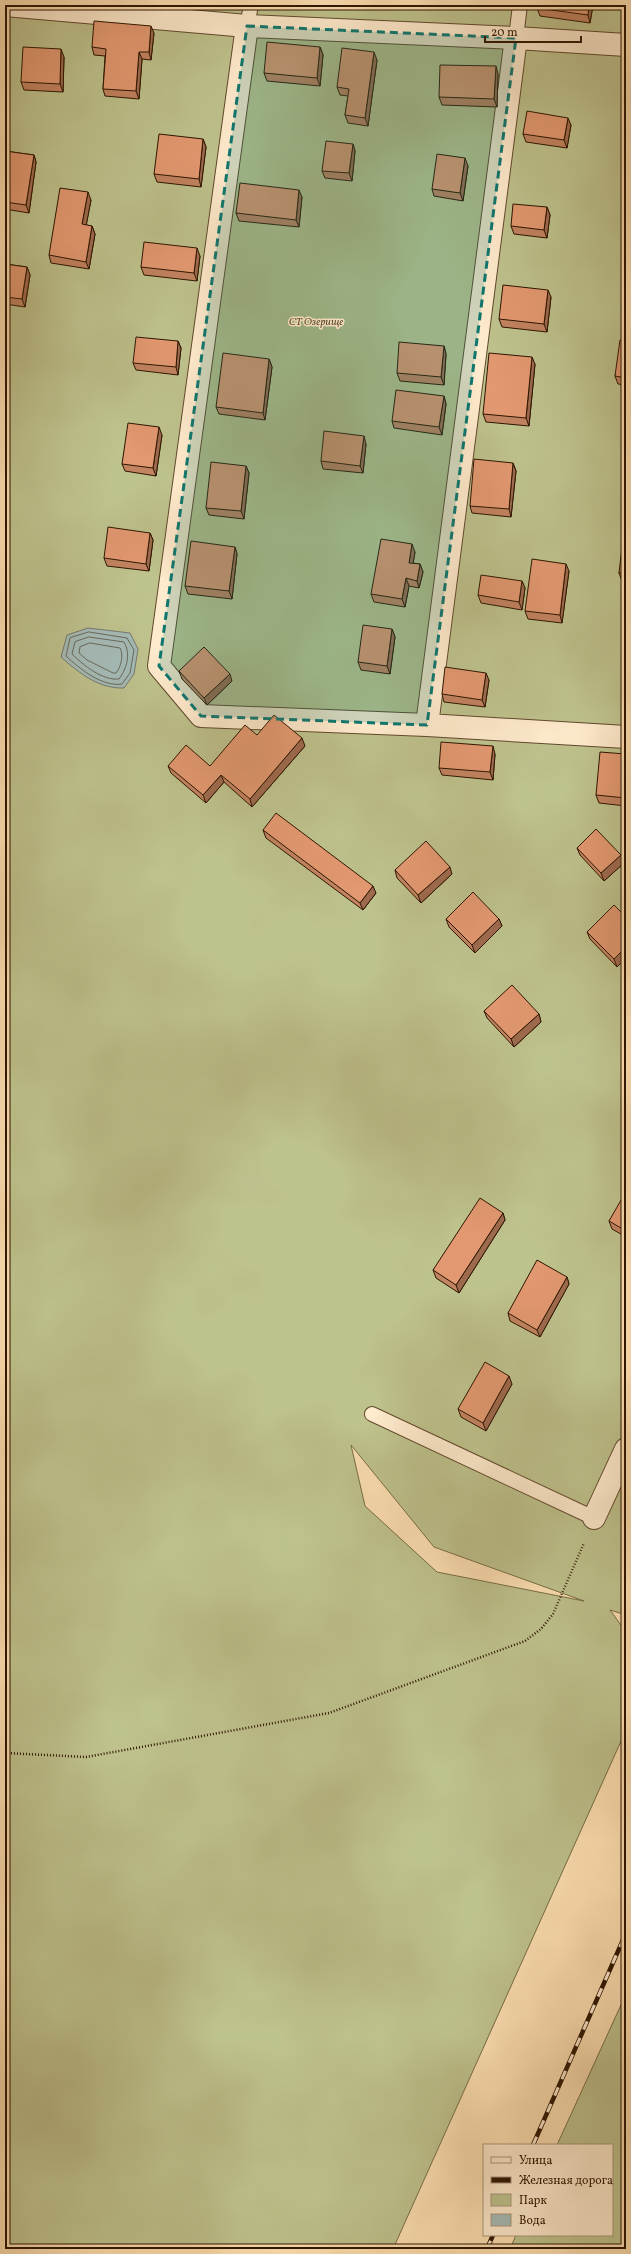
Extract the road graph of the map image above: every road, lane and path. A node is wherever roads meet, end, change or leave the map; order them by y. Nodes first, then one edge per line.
1 (5, 5) edge
2 (520, 5) edge
3 (249, 15) edge
4 (516, 38) junction
5 (626, 46) edge
6 (427, 725) junction
7 (626, 737) edge
8 (372, 1414) dead end
9 (626, 1449) edge
10 (594, 1518) junction
11 (5, 1753) edge

1 - 3 street
2 - 4 lane
3 - 4 street
3 - 6 street
4 - 5 street
4 - 6 street
6 - 7 street
8 - 10 lane
9 - 10 street
10 - 11 path

